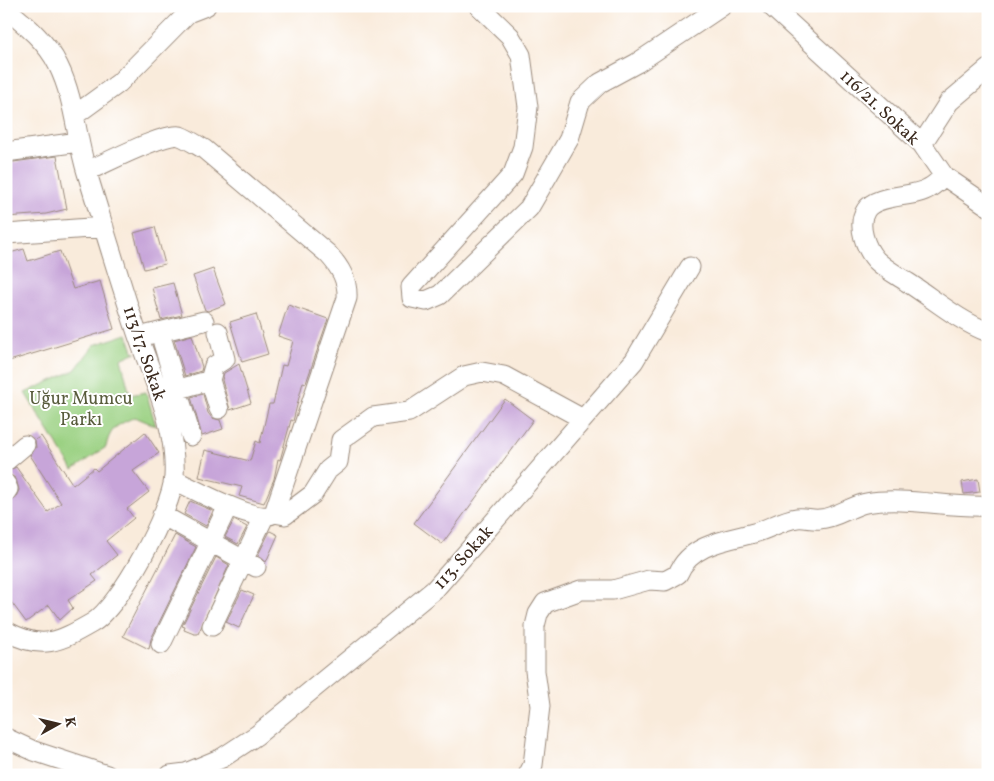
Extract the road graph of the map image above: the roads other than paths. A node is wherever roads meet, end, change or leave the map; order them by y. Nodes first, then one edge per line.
1 (206, 6) edge
2 (479, 6) edge
3 (722, 6) edge
4 (771, 6) edge
5 (6, 9) edge
6 (988, 69) edge
7 (75, 115) junction
8 (79, 142) junction
9 (922, 144) junction
10 (6, 152) edge
11 (87, 171) junction
12 (944, 176) junction
13 (988, 206) edge
14 (104, 227) junction
15 (6, 234) edge
16 (690, 267) dead end
17 (988, 332) edge
18 (139, 338) junction
19 (163, 343) dead end
20 (210, 380) junction
21 (169, 392) junction
22 (219, 409) dead end
23 (583, 419) junction
24 (191, 436) dead end
25 (25, 445) dead end
26 (6, 461) edge
27 (174, 480) junction
28 (6, 484) edge
29 (6, 492) edge
30 (228, 506) junction
31 (988, 506) edge
32 (162, 515) junction
33 (269, 515) junction
34 (211, 542) junction
35 (249, 564) junction
36 (212, 626) dead end
37 (12, 634) edge
38 (161, 644) dead end
39 (6, 738) edge
40 (107, 775) edge
41 (170, 775) edge
42 (528, 775) edge

1 - 7 street
2 - 3 street
4 - 9 street, 116/21. Sokak
5 - 7 street, 113/17. Sokak
6 - 9 street
7 - 8 street, 113/17. Sokak
8 - 10 street
8 - 11 street, 113/17. Sokak
9 - 12 street, 116/21. Sokak
11 - 14 street, 113/17. Sokak
11 - 33 street
12 - 13 street, 116/21. Sokak
12 - 17 street
14 - 15 street
14 - 18 street, 113/17. Sokak
16 - 23 street, 113. Sokak
18 - 20 street
18 - 21 street, 113/17. Sokak
19 - 21 street
20 - 21 street
20 - 22 street
21 - 24 street
21 - 27 street, 113/17. Sokak
23 - 33 street
23 - 41 street, 113. Sokak
25 - 26 street
27 - 30 street
27 - 32 street, 113/17. Sokak
28 - 29 street
30 - 33 street
30 - 34 street
31 - 42 street
32 - 34 street
32 - 37 street, 113/17. Sokak
33 - 35 street
34 - 35 street
34 - 38 street
35 - 36 street
39 - 40 street

